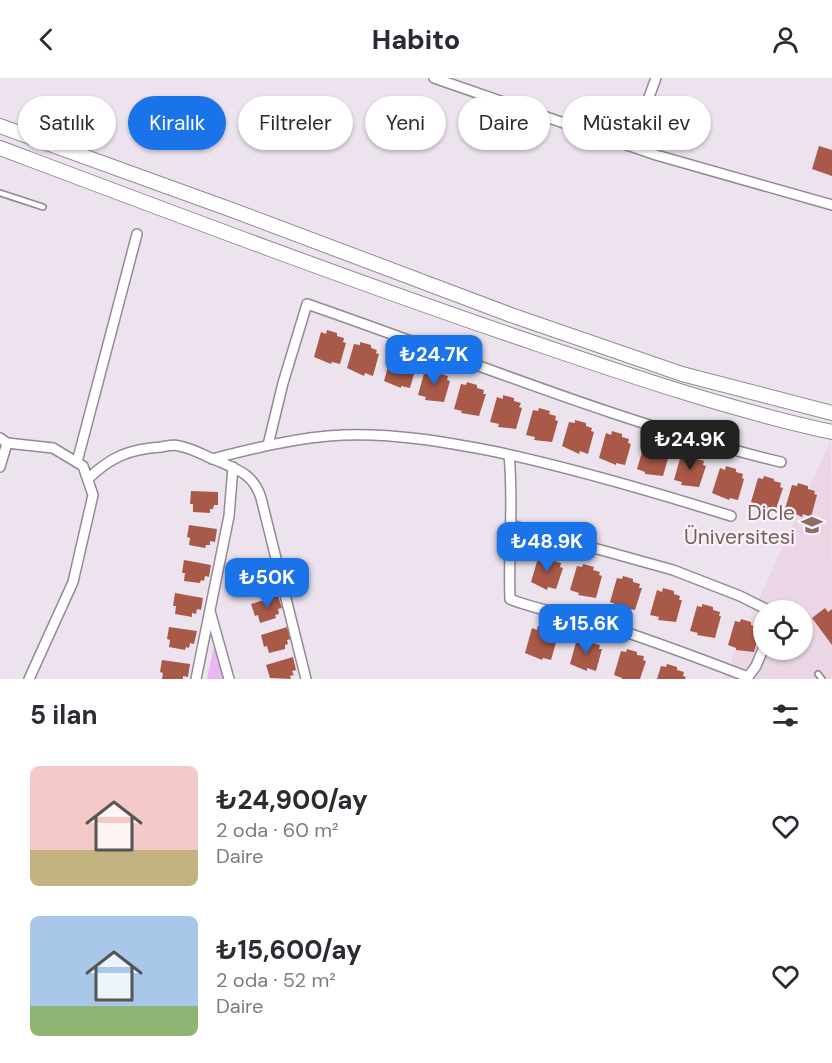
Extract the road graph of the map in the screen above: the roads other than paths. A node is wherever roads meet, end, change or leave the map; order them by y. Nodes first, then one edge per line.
1 (434, 78) edge
2 (656, 78) edge
3 (649, 96) edge
4 (562, 123) edge
5 (0, 126) edge
6 (0, 148) edge
7 (641, 150) edge
8 (0, 193) edge
9 (832, 205) edge
10 (43, 207) dead end
11 (136, 234) dead end
12 (832, 412) edge
13 (832, 432) edge
14 (3, 441) edge
15 (268, 446) junction
16 (509, 455) junction
17 (212, 459) junction
18 (77, 462) junction
19 (781, 462) dead end
20 (0, 467) edge
21 (233, 467) junction
22 (87, 479) junction
23 (731, 516) dead end
24 (511, 525) junction
25 (753, 602) edge
26 (209, 609) junction
27 (759, 660) edge
28 (818, 674) dead end
29 (29, 679) edge
30 (196, 679) edge
31 (230, 679) edge
32 (306, 679) edge
33 (822, 679) edge

1 - 4 street
2 - 3 street
5 - 12 street
6 - 13 street
7 - 9 street
8 - 10 lane
11 - 18 street
14 - 18 street
14 - 20 street
15 - 16 street
15 - 17 street
15 - 19 street
16 - 23 street
16 - 24 street
17 - 21 street
17 - 22 street
18 - 22 street
21 - 26 street
21 - 32 street
22 - 29 street
24 - 25 street
24 - 27 street
26 - 30 street
26 - 31 street
28 - 33 lane

